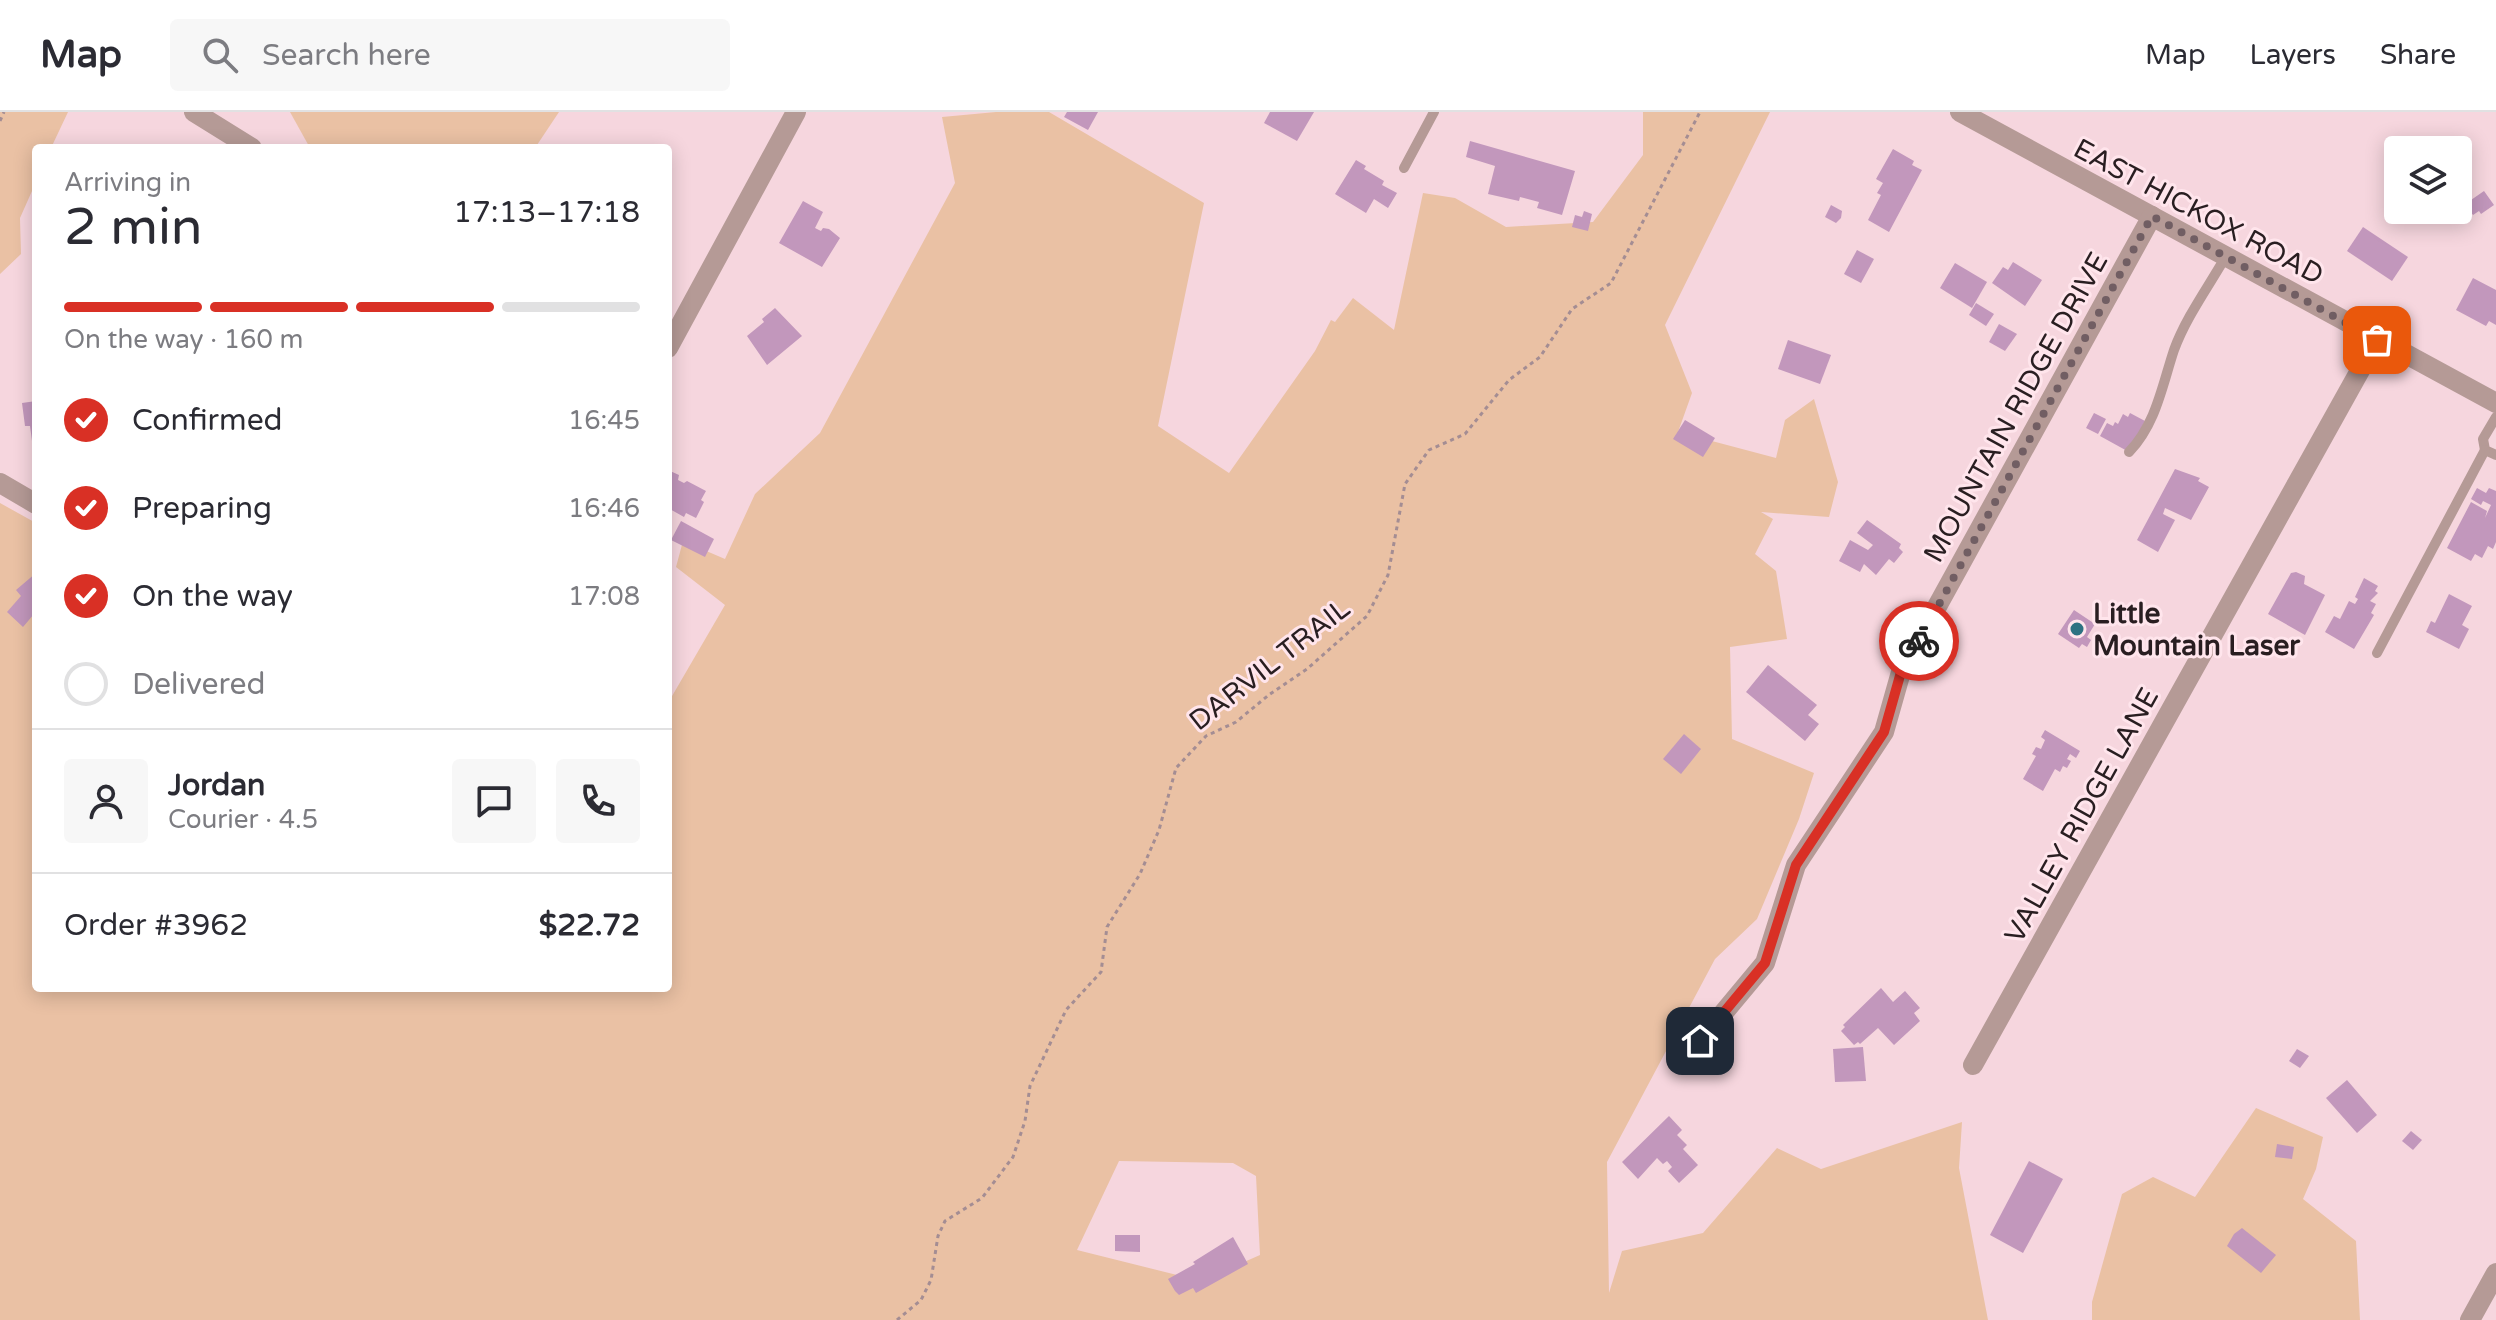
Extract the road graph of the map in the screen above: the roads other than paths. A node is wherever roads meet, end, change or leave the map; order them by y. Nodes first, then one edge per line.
1 (194, 112) edge
2 (796, 112) edge
3 (1434, 112) edge
4 (1960, 112) edge
5 (246, 144) edge
6 (1404, 168) dead end
7 (2152, 216) junction
8 (2226, 256) junction
9 (2377, 340) junction
10 (672, 341) edge
11 (2496, 403) edge
12 (2496, 417) edge
13 (2129, 452) dead end
14 (2491, 453) edge
15 (0, 483) edge
16 (32, 502) edge
17 (2377, 653) dead end
18 (1700, 1041) dead end
19 (1973, 1065) dead end
20 (2496, 1273) edge
21 (2470, 1320) edge

1 - 5 street
2 - 10 street
3 - 6 lane
4 - 7 street, EAST HICKOX ROAD
7 - 8 street, EAST HICKOX ROAD
7 - 18 street, MOUNTAIN RIDGE DRIVE
8 - 9 street, EAST HICKOX ROAD
8 - 13 lane
9 - 11 street, EAST HICKOX ROAD
9 - 19 street, VALLEY RIDGE LANE
12 - 14 lane
14 - 17 lane
15 - 16 street
20 - 21 street

